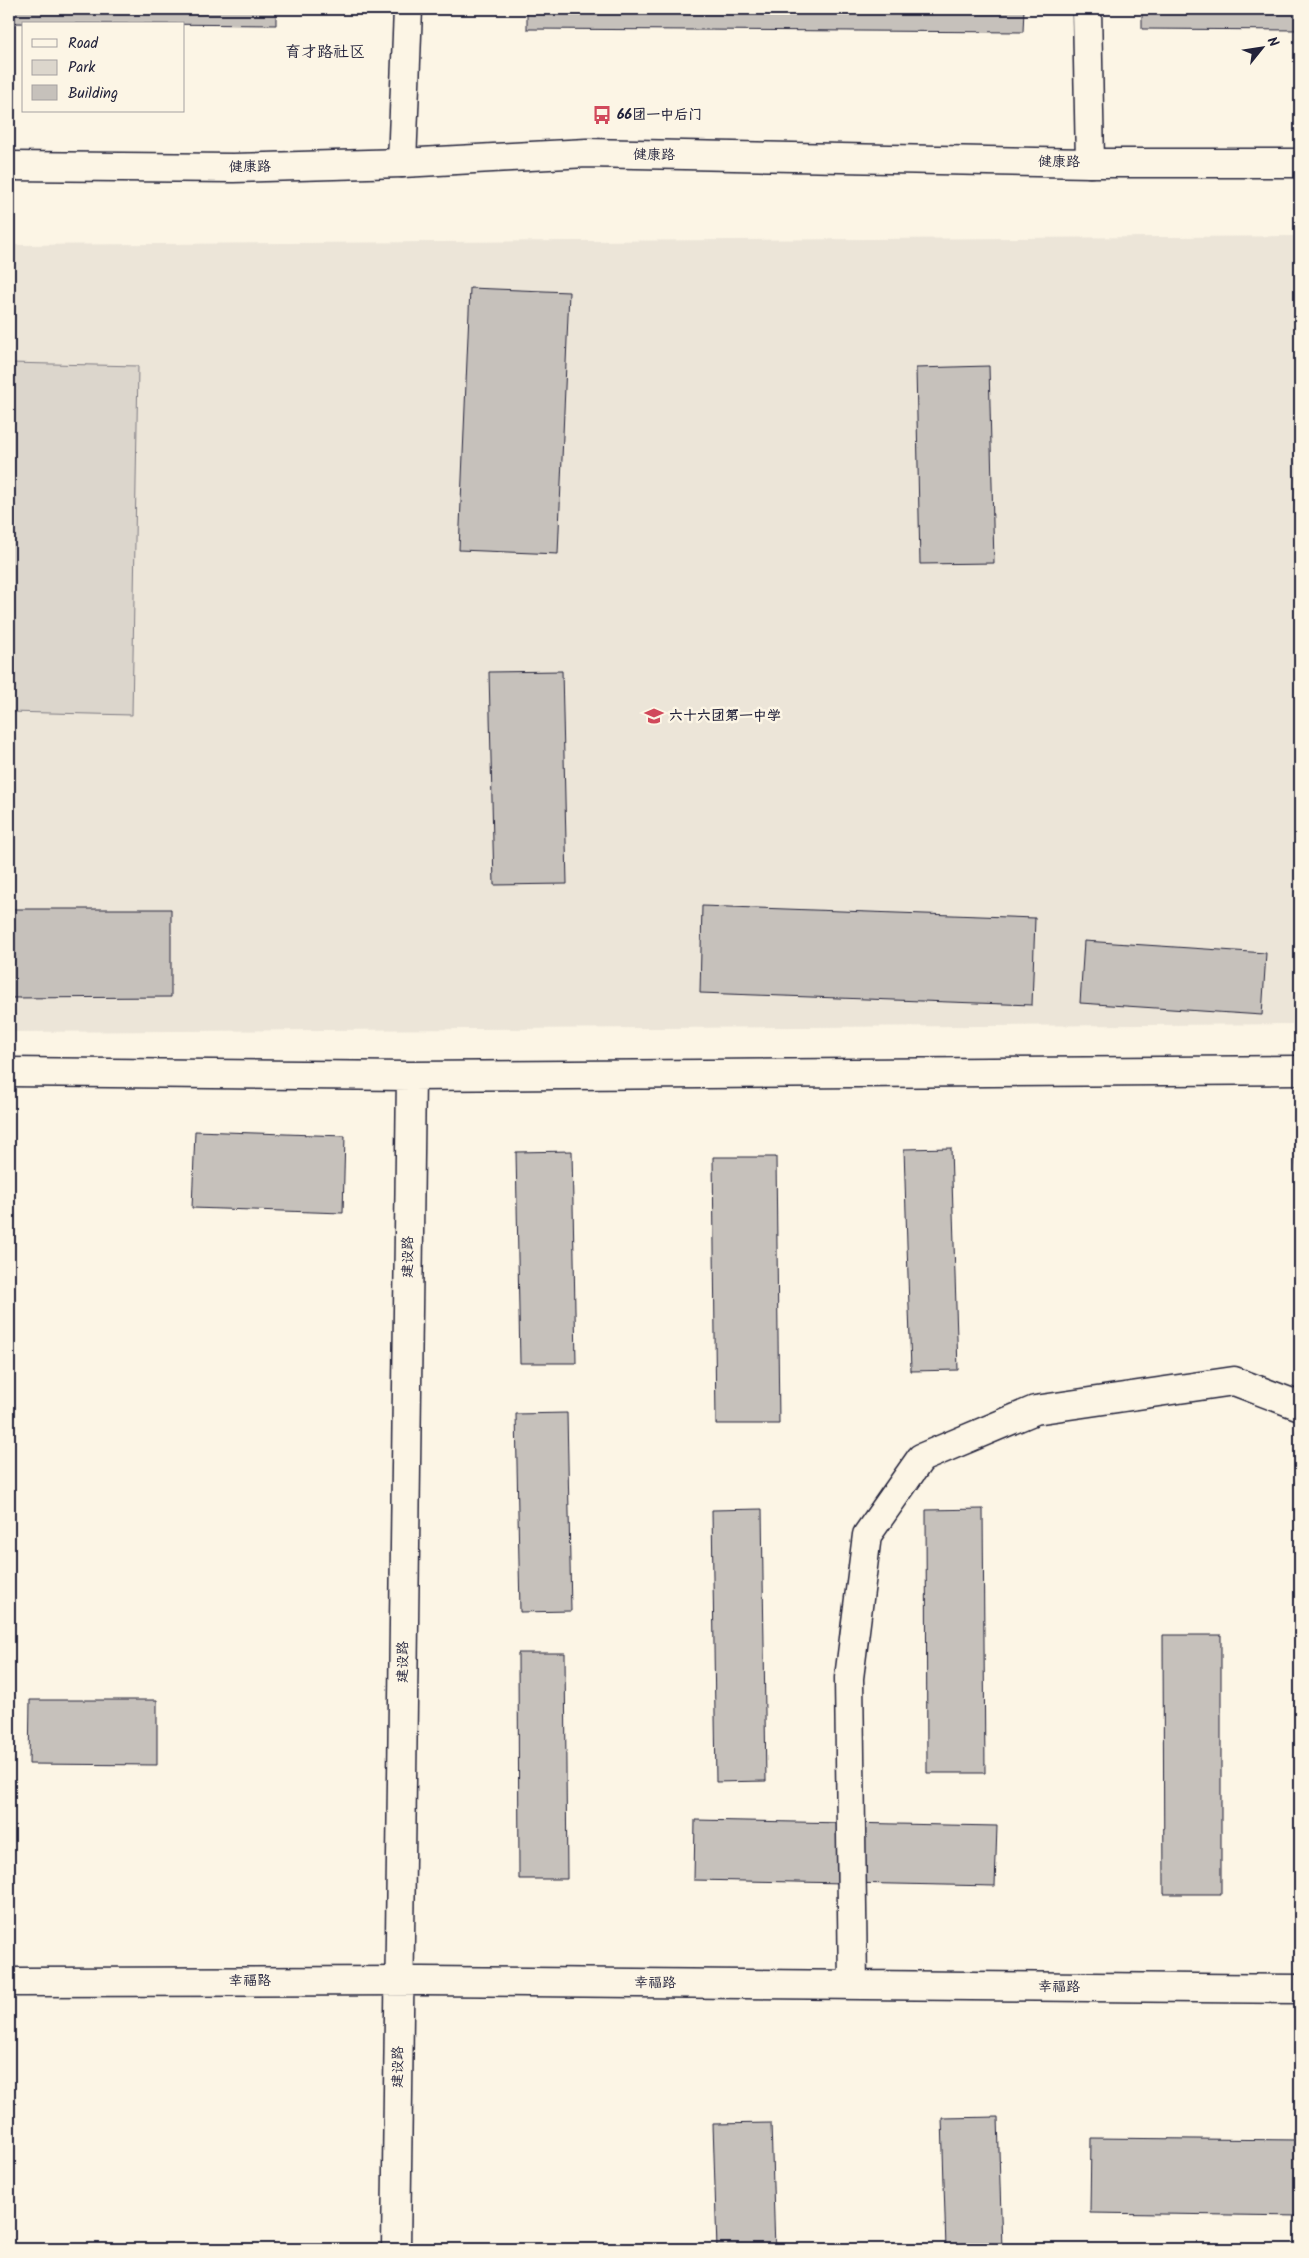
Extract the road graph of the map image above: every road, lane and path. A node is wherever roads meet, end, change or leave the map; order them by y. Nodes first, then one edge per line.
1 (408, 9) edge
2 (1087, 9) edge
3 (402, 163) junction
4 (1090, 163) junction
5 (1300, 163) edge
6 (9, 166) edge
7 (1300, 1070) edge
8 (9, 1072) edge
9 (411, 1076) junction
10 (1300, 1406) edge
11 (400, 1980) junction
12 (9, 1982) edge
13 (853, 1985) junction
14 (1300, 1989) edge
15 (396, 2249) edge

1 - 3 street
2 - 4 street
3 - 4 street, 健康路
3 - 6 street, 健康路
4 - 5 street, 健康路
7 - 9 street
8 - 9 street
9 - 11 street, 建设路
10 - 13 street
11 - 12 street, 幸福路
11 - 13 street, 幸福路
11 - 15 street, 建设路
13 - 14 street, 幸福路

